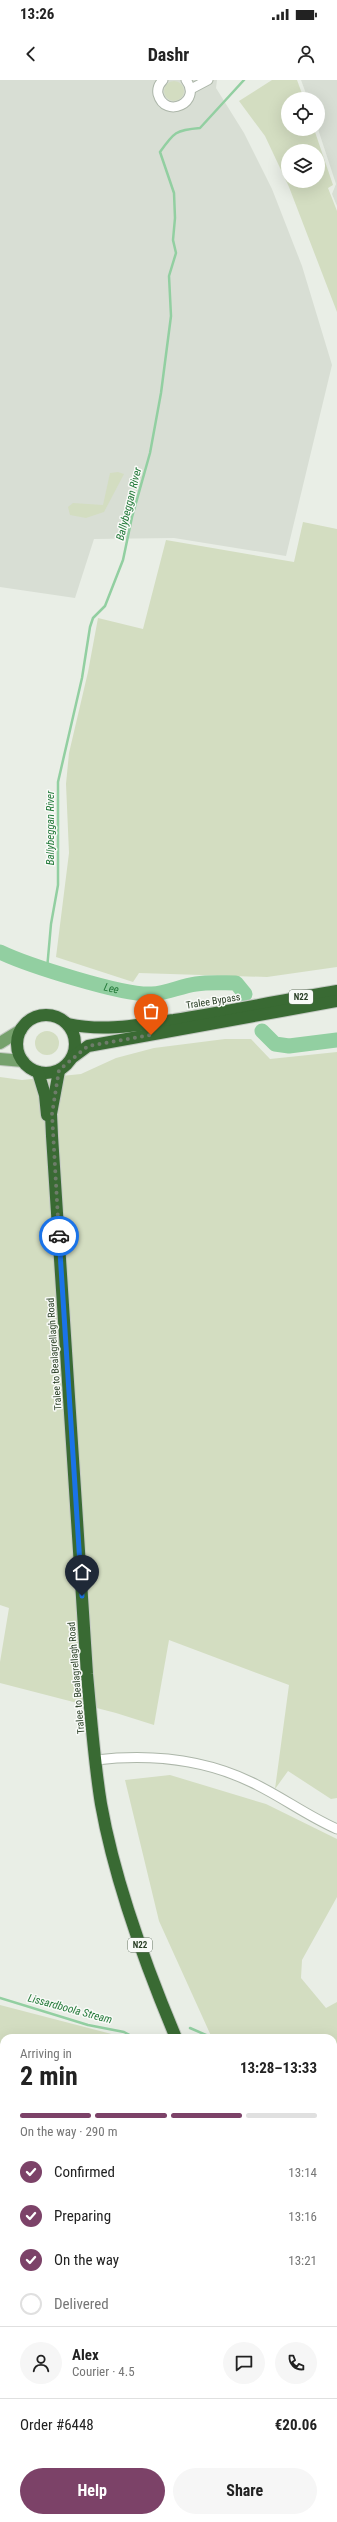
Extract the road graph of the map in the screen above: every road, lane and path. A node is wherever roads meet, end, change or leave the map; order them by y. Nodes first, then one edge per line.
1 (163, 80) edge
2 (186, 80) edge
3 (208, 80) edge
4 (191, 89) junction
5 (337, 991) edge
6 (337, 1001) edge
7 (266, 1009) junction
8 (240, 1015) junction
9 (68, 1024) junction
10 (21, 1030) junction
11 (0, 1043) edge
12 (72, 1057) junction
13 (0, 1059) edge
14 (23, 1061) junction
15 (59, 1070) junction
16 (38, 1072) junction
17 (52, 1136) junction
18 (96, 1760) junction
19 (337, 1829) edge
20 (174, 2034) edge

1 - 4 street
2 - 4 street
3 - 4 street
5 - 7 highway, Tralee Bypass / N22
6 - 7 highway, Tralee Bypass / N22
7 - 8 highway, Tralee Bypass / N22
8 - 9 highway, Tralee Bypass / N22
8 - 12 highway, Tralee Bypass / N22
9 - 10 highway, N22
9 - 12 highway
10 - 11 main road
10 - 14 highway
12 - 15 highway, N22
13 - 14 main road
14 - 16 highway
15 - 16 highway
15 - 17 highway, Tralee to Bealagrellagh Road / N22
16 - 17 highway, Tralee to Bealagrellagh Road / N22
17 - 18 highway, Tralee to Bealagrellagh Road / N22
18 - 19 street
18 - 20 highway, Tralee to Bealagrellagh Road / N22

